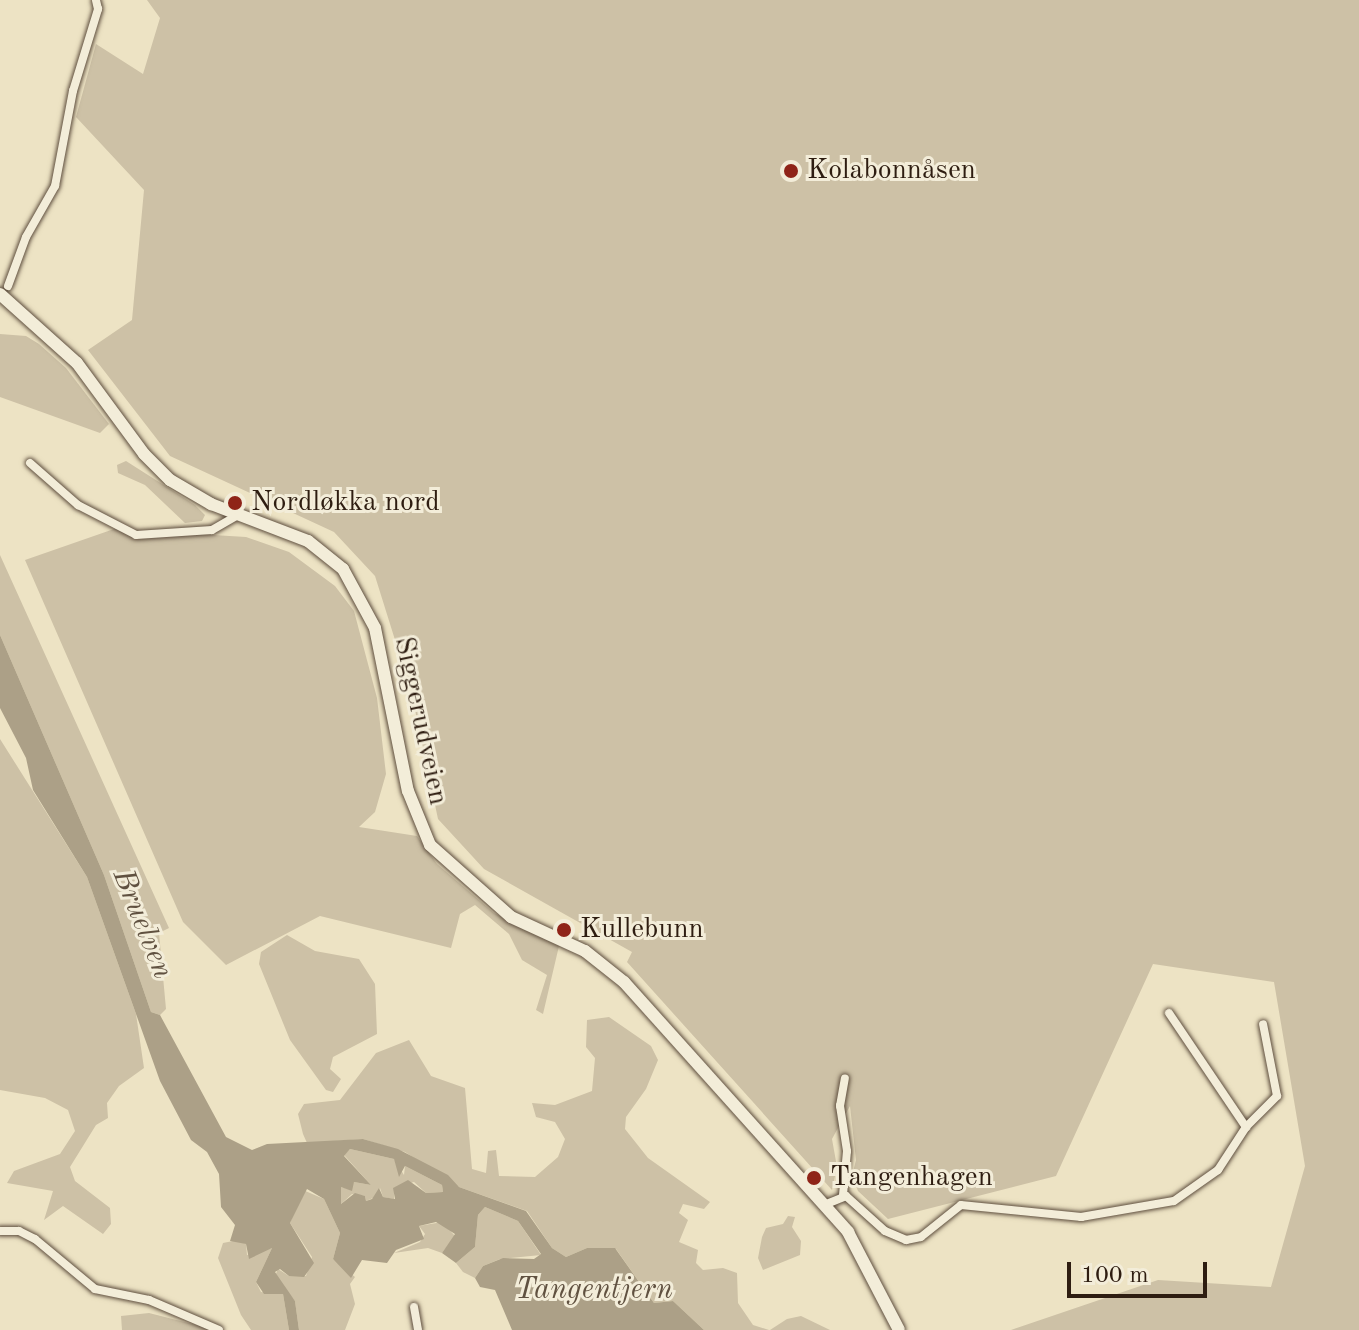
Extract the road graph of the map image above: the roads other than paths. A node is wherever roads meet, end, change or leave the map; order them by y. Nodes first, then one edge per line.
1 (96, 0) edge
2 (4, 290) edge
3 (30, 463) dead end
4 (238, 515) junction
5 (1169, 1013) dead end
6 (1263, 1024) dead end
7 (845, 1078) dead end
8 (1246, 1127) junction
9 (843, 1195) junction
10 (824, 1205) junction
11 (0, 1231) edge
12 (414, 1307) dead end
13 (219, 1330) edge
14 (418, 1330) edge
15 (899, 1330) edge

1 - 2 street
2 - 4 main road, Siggerudveien
3 - 4 street
4 - 10 main road, Siggerudveien
5 - 8 street
6 - 8 street
7 - 9 street
8 - 9 street
9 - 10 street
10 - 15 main road, Siggerudveien
11 - 13 street
12 - 14 street

